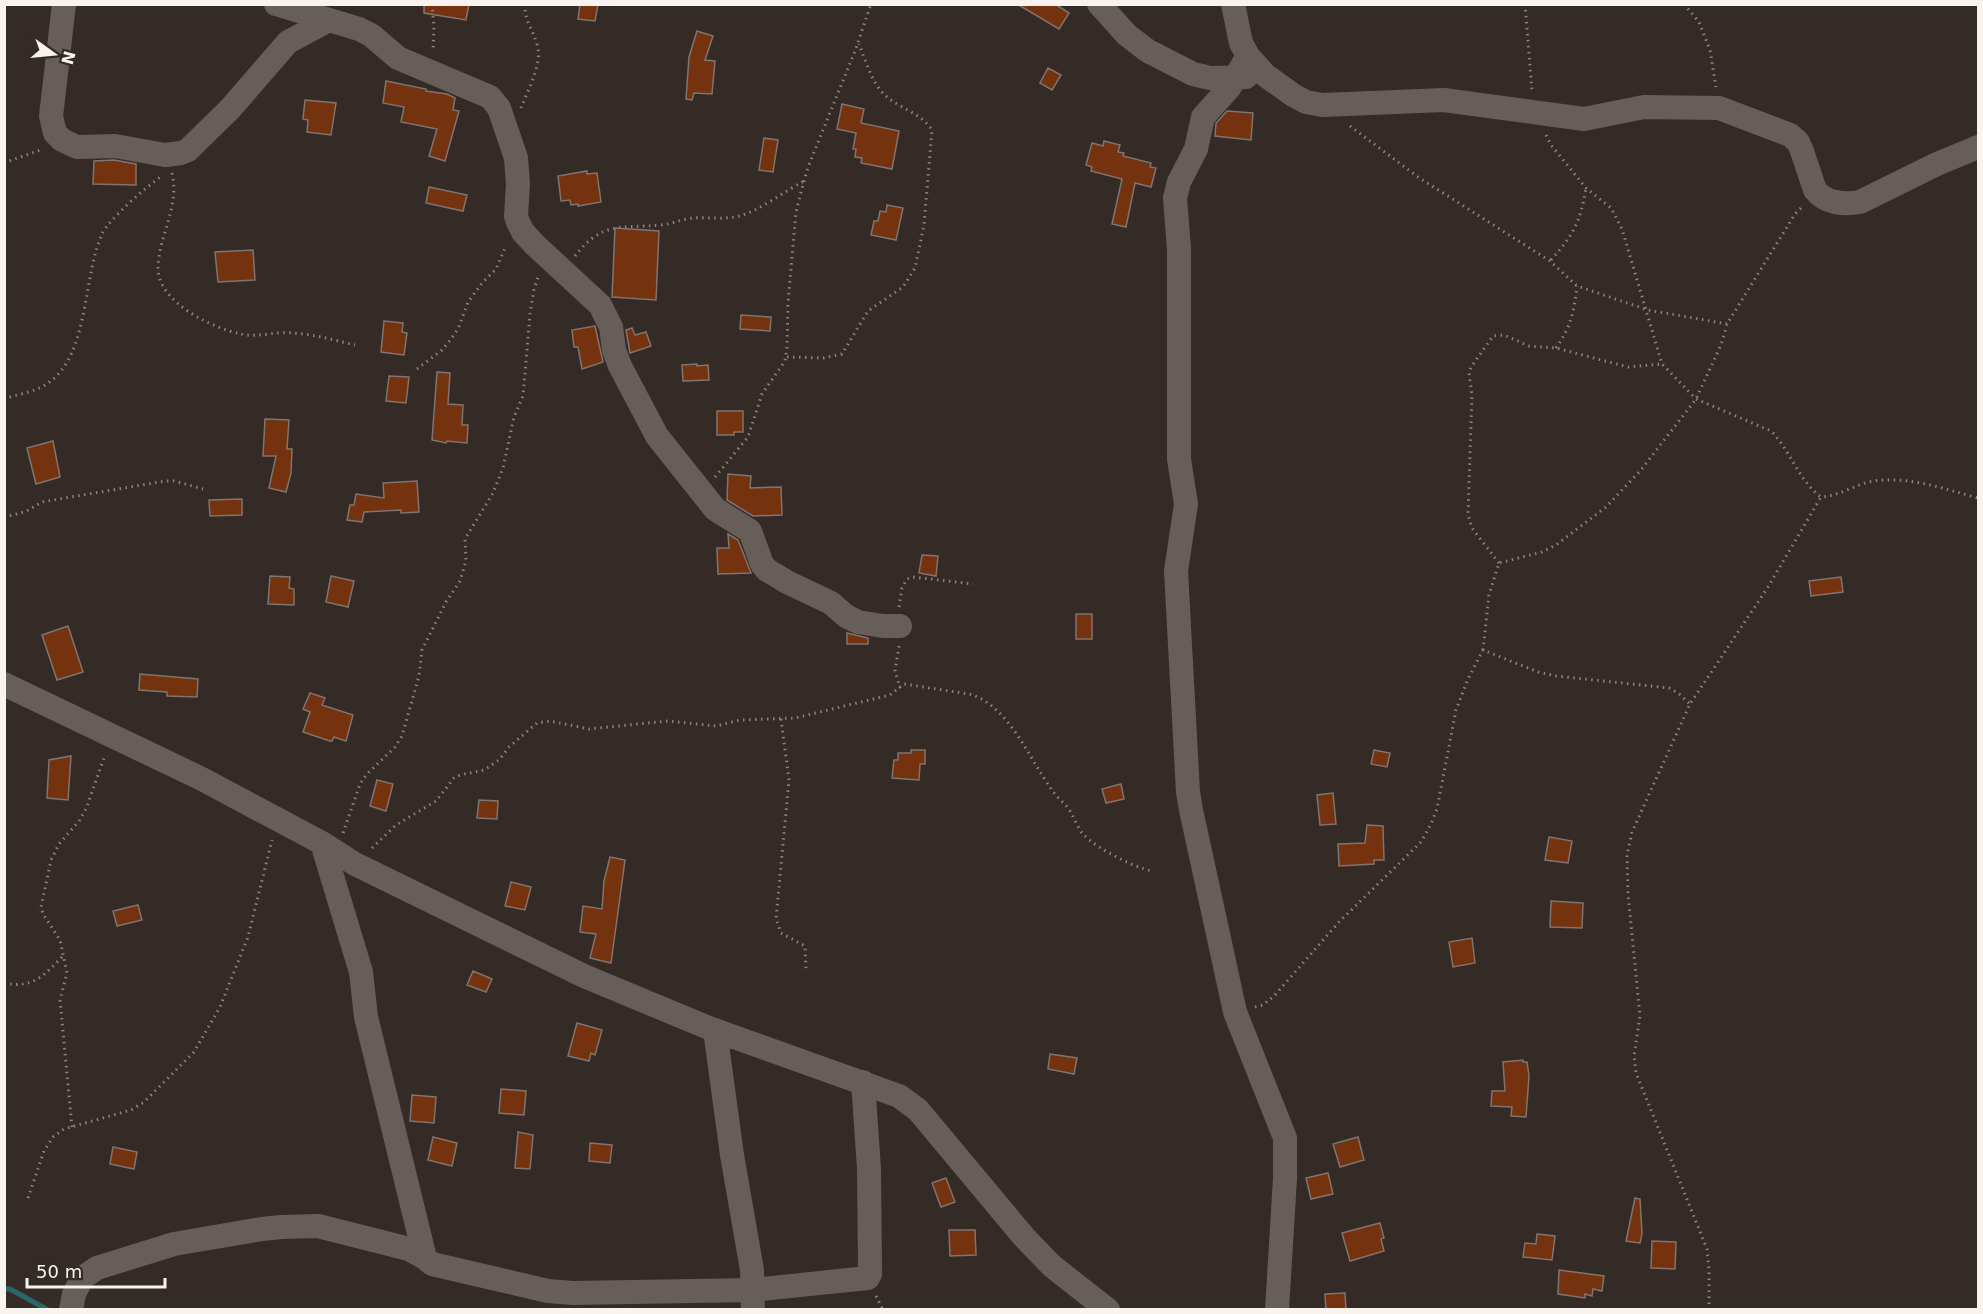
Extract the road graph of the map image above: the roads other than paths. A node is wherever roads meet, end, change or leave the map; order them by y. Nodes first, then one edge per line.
1 (64, 4) edge
2 (276, 4) edge
3 (1099, 4) edge
4 (1233, 4) edge
5 (329, 20) junction
6 (1248, 56) junction
7 (1265, 75) junction
8 (1236, 78) junction
9 (1978, 147) edge
10 (900, 626) dead end
11 (4, 684) edge
12 (338, 853) junction
13 (715, 1030) junction
14 (863, 1082) junction
15 (425, 1258) junction
16 (753, 1300) edge
17 (71, 1310) edge
18 (1108, 1310) edge
19 (1277, 1310) edge

1 - 5 street
2 - 5 street
3 - 8 street
4 - 6 street
5 - 10 street
6 - 7 street
6 - 8 street
7 - 8 street
7 - 9 street
8 - 19 street
11 - 12 street
12 - 13 street
12 - 15 street
13 - 14 street
13 - 16 street
14 - 16 street
14 - 18 street
15 - 16 street
15 - 17 street

